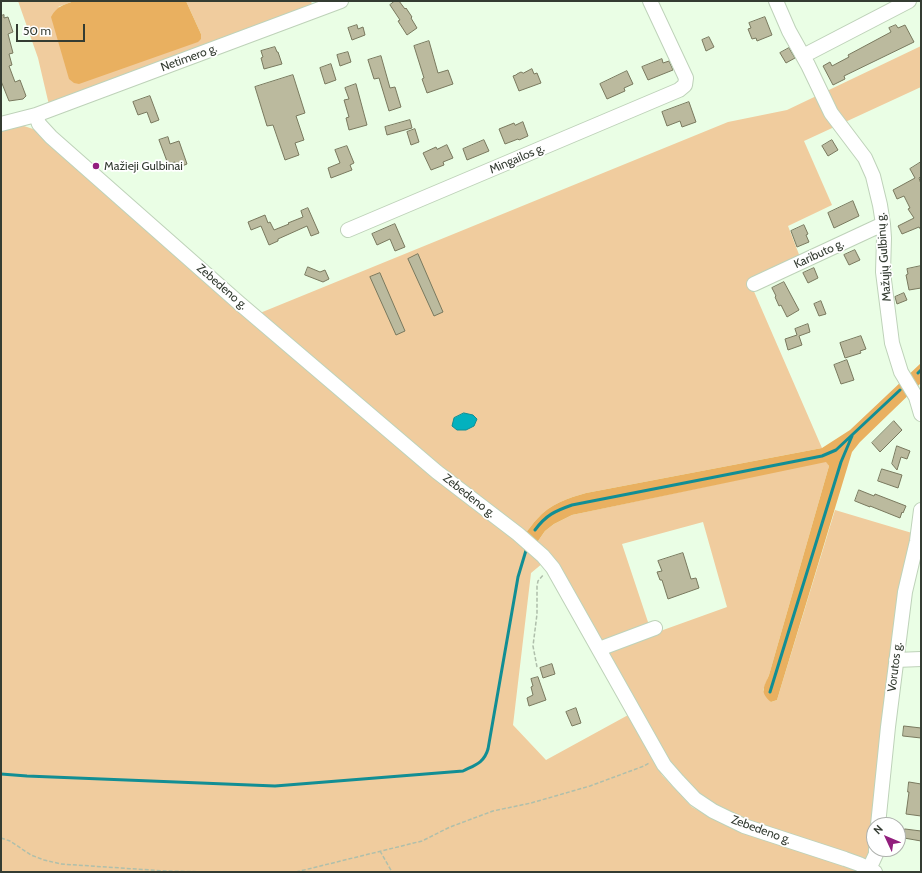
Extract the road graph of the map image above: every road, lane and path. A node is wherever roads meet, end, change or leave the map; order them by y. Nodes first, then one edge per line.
1 (342, 1) edge
2 (650, 1) edge
3 (776, 1) edge
4 (909, 1) edge
5 (803, 56) junction
6 (36, 116) junction
7 (1, 124) edge
8 (883, 224) junction
9 (348, 230) dead end
10 (754, 284) dead end
11 (921, 414) edge
12 (921, 510) edge
13 (919, 541) edge
14 (553, 568) junction
15 (655, 628) dead end
16 (599, 649) junction
17 (921, 659) edge
18 (896, 660) junction
19 (537, 667) dead end
20 (658, 756) junction
21 (879, 817) edge
22 (1, 838) edge
23 (380, 851) junction
24 (875, 857) edge
25 (872, 870) edge
26 (215, 872) edge
27 (296, 872) edge
28 (392, 872) edge

1 - 6 street, Netimero g.
2 - 9 street, Mingailos g.
3 - 5 street, Mažųjų Gulbinų g.
4 - 5 street
5 - 8 street, Mažųjų Gulbinų g.
6 - 7 street, Netimero g.
6 - 14 street, Zebedeno g.
8 - 10 street, Kaributo g.
8 - 11 street, Mažųjų Gulbinų g.
12 - 13 street, Vorutos g.
13 - 18 street, Vorutos g.
14 - 16 street, Zebedeno g.
14 - 19 path
15 - 16 street
16 - 20 street, Zebedeno g.
17 - 18 street
18 - 21 street, Vorutos g.
20 - 23 path
20 - 25 street, Zebedeno g.
22 - 26 path
23 - 27 path
23 - 28 path
24 - 25 street

